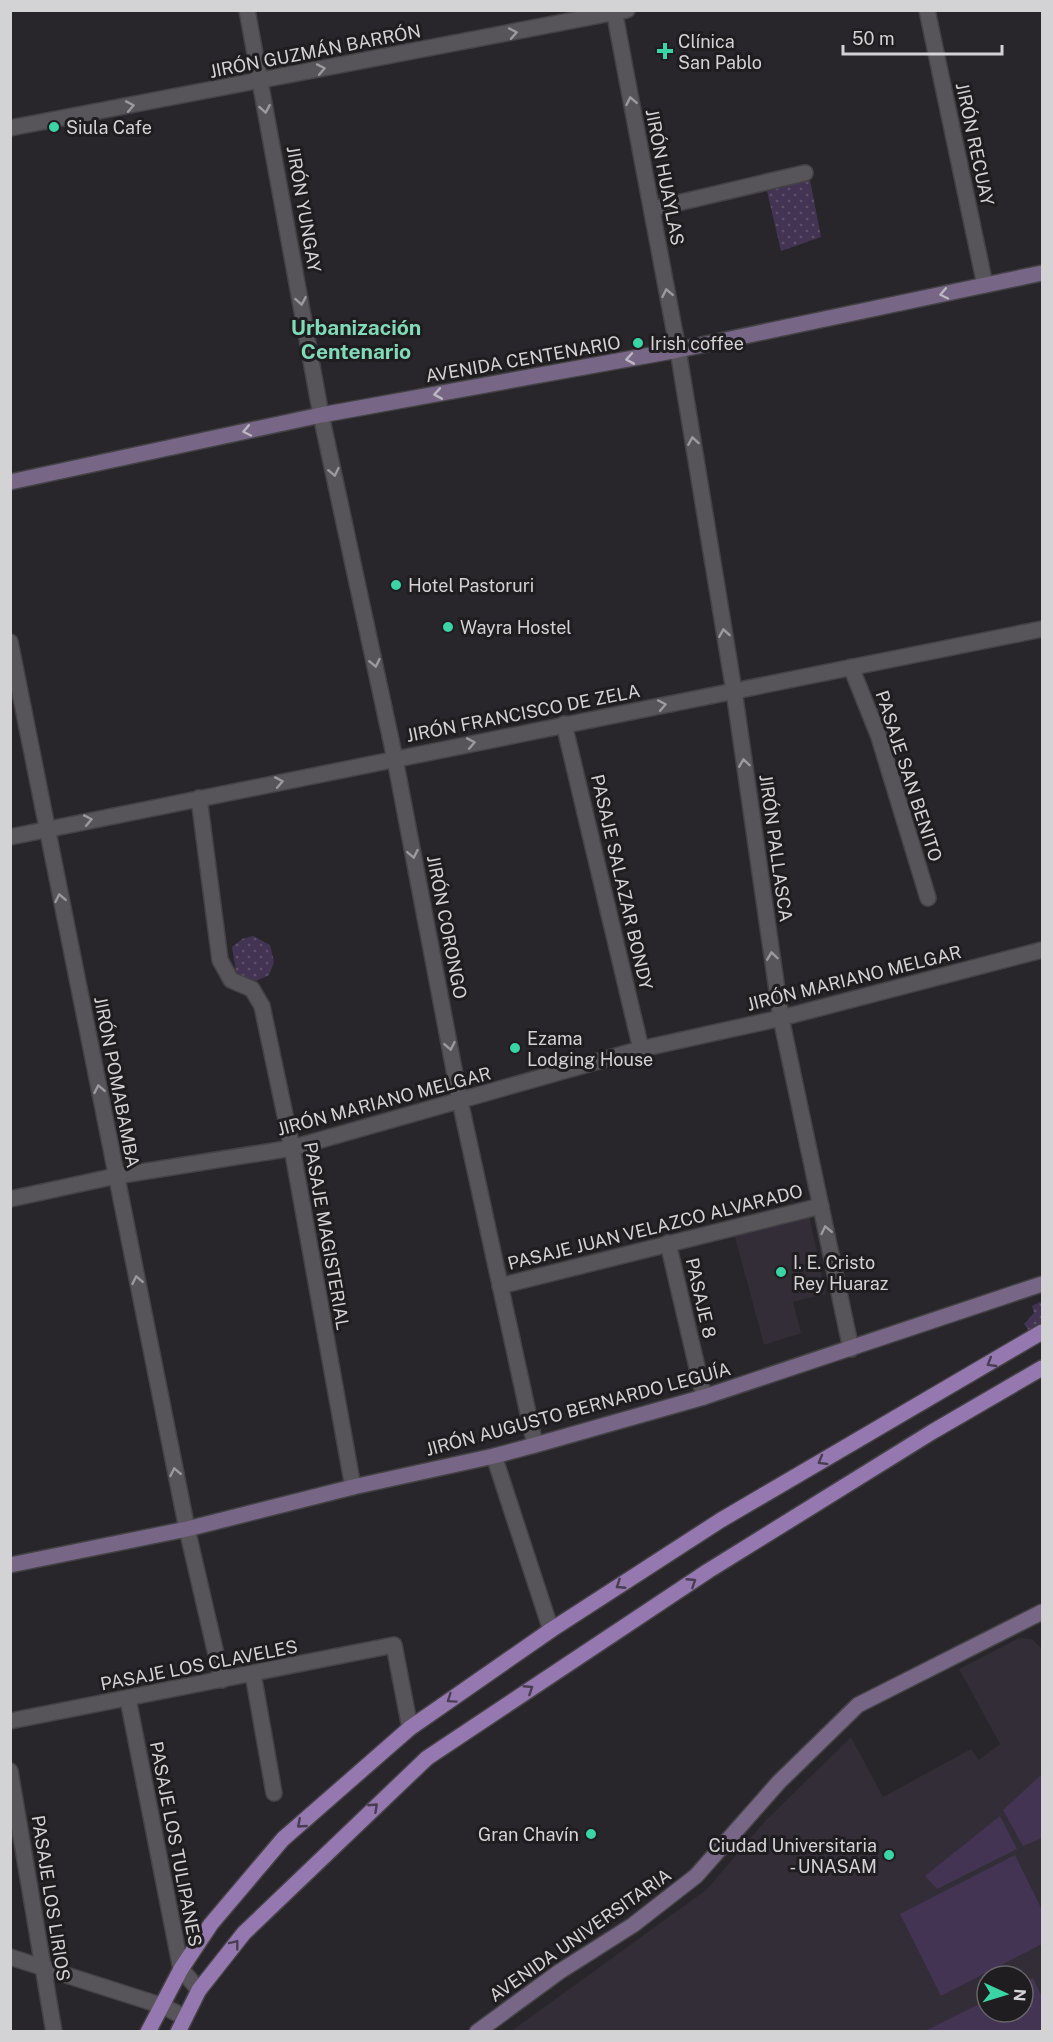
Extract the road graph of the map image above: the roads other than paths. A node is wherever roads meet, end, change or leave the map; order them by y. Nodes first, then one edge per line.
1 (247, 10) edge
2 (927, 10) edge
3 (619, 11) edge
4 (260, 81) junction
5 (10, 128) edge
6 (805, 172) dead end
7 (652, 209) junction
8 (1042, 273) edge
9 (985, 285) junction
10 (678, 350) junction
11 (321, 415) junction
12 (10, 482) edge
13 (1042, 629) edge
14 (10, 642) edge
15 (851, 667) junction
16 (734, 691) junction
17 (564, 724) junction
18 (395, 759) junction
19 (199, 798) junction
20 (46, 828) junction
21 (10, 837) edge
22 (928, 898) dead end
23 (1042, 950) edge
24 (781, 1018) junction
25 (641, 1049) junction
26 (460, 1101) junction
27 (292, 1148) junction
28 (116, 1176) junction
29 (10, 1199) edge
30 (821, 1206) junction
31 (668, 1243) junction
32 (1042, 1284) edge
33 (500, 1286) junction
34 (1042, 1333) edge
35 (851, 1349) junction
36 (1042, 1368) edge
37 (704, 1396) junction
38 (535, 1445) junction
39 (494, 1456) junction
40 (353, 1487) junction
41 (187, 1529) junction
42 (10, 1565) edge
43 (1042, 1612) edge
44 (551, 1630) junction
45 (253, 1674) junction
46 (222, 1680) junction
47 (128, 1699) junction
48 (10, 1721) edge
49 (410, 1728) junction
50 (10, 1771) edge
51 (274, 1792) dead end
52 (10, 1957) edge
53 (42, 1967) junction
54 (181, 1969) junction
55 (199, 1990) junction
56 (163, 2006) junction
57 (181, 2024) edge
58 (54, 2031) edge
59 (148, 2031) edge
60 (477, 2031) edge

1 - 4 street, JIRÓN YUNGAY
2 - 9 street, JIRÓN RECUAY
4 -> 3 street, JIRÓN GUZMÁN BARRÓN
7 -> 3 street, JIRÓN HUAYLAS
5 -> 4 street, JIRÓN GUZMÁN BARRÓN
4 -> 11 street, JIRÓN YUNGAY
6 - 7 street
10 -> 7 street, JIRÓN HUAYLAS
8 - 9 main road, AVENIDA CENTENARIO
9 -> 10 main road, AVENIDA CENTENARIO
10 -> 11 main road, AVENIDA CENTENARIO
16 -> 10 street, JIRÓN PALLASCA
11 -> 12 main road, AVENIDA CENTENARIO
11 -> 18 street, JIRÓN CORONGO
13 - 15 street, JIRÓN FRANCISCO DE ZELA
14 - 20 street, JIRÓN POMABAMBA
15 - 16 street, JIRÓN FRANCISCO DE ZELA
15 - 22 street, PASAJE SAN BENITO
17 -> 16 street, JIRÓN FRANCISCO DE ZELA
24 -> 16 street, JIRÓN PALLASCA
18 -> 17 street, JIRÓN FRANCISCO DE ZELA
17 - 25 street, PASAJE SALAZAR BONDY
19 -> 18 street, JIRÓN FRANCISCO DE ZELA
18 -> 26 street, JIRÓN CORONGO
20 -> 19 street, JIRÓN FRANCISCO DE ZELA
19 - 27 street, PASAJE MAGISTERIAL
20 - 21 street, JIRÓN FRANCISCO DE ZELA
28 -> 20 street, JIRÓN POMABAMBA
23 - 24 street, JIRÓN MARIANO MELGAR
24 - 25 street, JIRÓN MARIANO MELGAR
24 - 30 street, JIRÓN PALLASCA
25 - 26 street, JIRÓN MARIANO MELGAR
26 - 27 street, JIRÓN MARIANO MELGAR
26 - 33 street, JIRÓN CORONGO
27 - 28 street, JIRÓN MARIANO MELGAR
27 - 40 street, PASAJE MAGISTERIAL
28 - 29 street, JIRÓN MARIANO MELGAR
41 -> 28 street, JIRÓN POMABAMBA
30 - 31 street, PASAJE JUAN VELAZCO ALVARADO
35 -> 30 street, JIRÓN PALLASCA
31 - 33 street, PASAJE JUAN VELAZCO ALVARADO
31 - 37 street, PASAJE 8
32 - 35 main road, JIRÓN AUGUSTO BERNARDO LEGUÍA
33 - 38 street, JIRÓN CORONGO
34 -> 44 main road
35 - 37 main road, JIRÓN AUGUSTO BERNARDO LEGUÍA
55 -> 36 main road
37 - 38 main road, JIRÓN AUGUSTO BERNARDO LEGUÍA
38 - 39 main road, JIRÓN AUGUSTO BERNARDO LEGUÍA
39 - 40 main road, JIRÓN AUGUSTO BERNARDO LEGUÍA
39 - 44 street
40 - 41 main road, JIRÓN AUGUSTO BERNARDO LEGUÍA
41 - 42 main road, JIRÓN AUGUSTO BERNARDO LEGUÍA
41 - 46 street, JIRÓN POMABAMBA
43 - 60 main road, AVENIDA UNIVERSITARIA
44 -> 49 main road
45 - 46 street, PASAJE LOS CLAVELES
45 - 49 street, PASAJE LOS CLAVELES
45 - 51 street
46 - 47 street, PASAJE LOS CLAVELES
47 - 48 street, PASAJE LOS CLAVELES
47 - 54 street, PASAJE LOS TULIPANES
49 -> 54 main road
50 - 53 street, PASAJE LOS LIRIOS
52 - 53 street
53 - 56 street
53 - 58 street, PASAJE LOS LIRIOS
54 - 55 street, PASAJE LOS TULIPANES
54 - 56 main road
55 - 57 main road
56 - 57 street
56 - 59 main road

